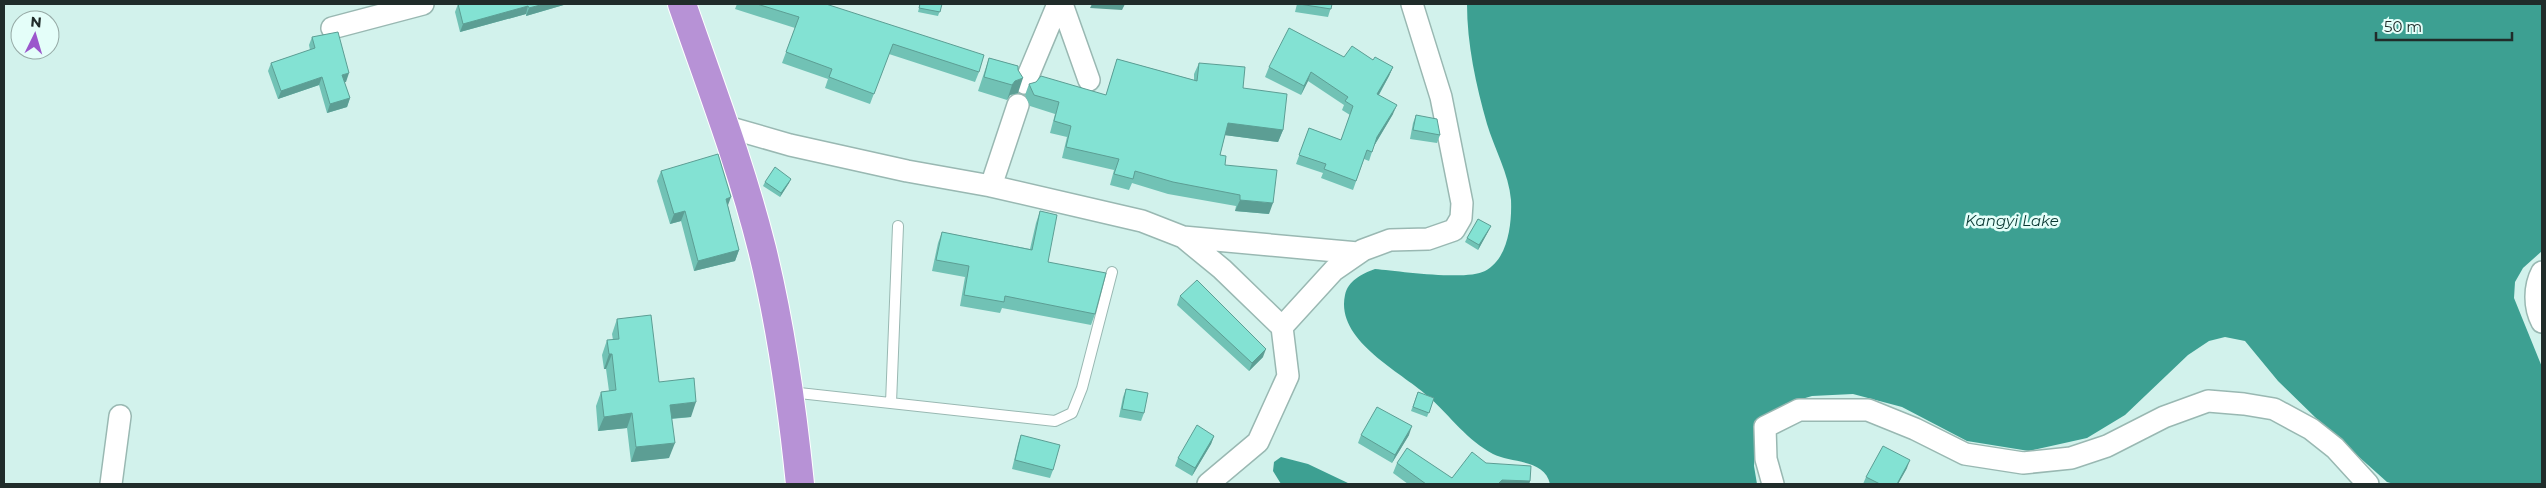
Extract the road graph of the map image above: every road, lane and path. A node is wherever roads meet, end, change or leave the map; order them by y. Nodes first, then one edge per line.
1 (423, 4) edge
2 (682, 4) edge
3 (1058, 4) edge
4 (1062, 4) edge
5 (1412, 4) edge
6 (332, 28) dead end
7 (1089, 80) dead end
8 (1025, 83) dead end
9 (1018, 105) dead end
10 (724, 126) junction
11 (991, 186) junction
12 (898, 226) dead end
13 (1184, 237) junction
14 (1358, 253) junction
15 (1112, 272) dead end
16 (2542, 272) edge
17 (2542, 322) edge
18 (1282, 327) junction
19 (789, 392) junction
20 (891, 403) junction
21 (120, 416) dead end
22 (111, 484) edge
23 (800, 484) edge
24 (1208, 484) edge
25 (1772, 484) edge
26 (2368, 484) edge

1 - 6 street
2 - 10 highway
3 - 8 street
4 - 7 street
5 - 14 street
9 - 11 street
10 - 11 street
10 - 19 highway
11 - 13 street
12 - 20 lane
13 - 14 street
13 - 18 street
14 - 18 street
15 - 20 lane
16 - 17 street
18 - 24 street
19 - 20 lane
19 - 23 highway
21 - 22 street
25 - 26 street

